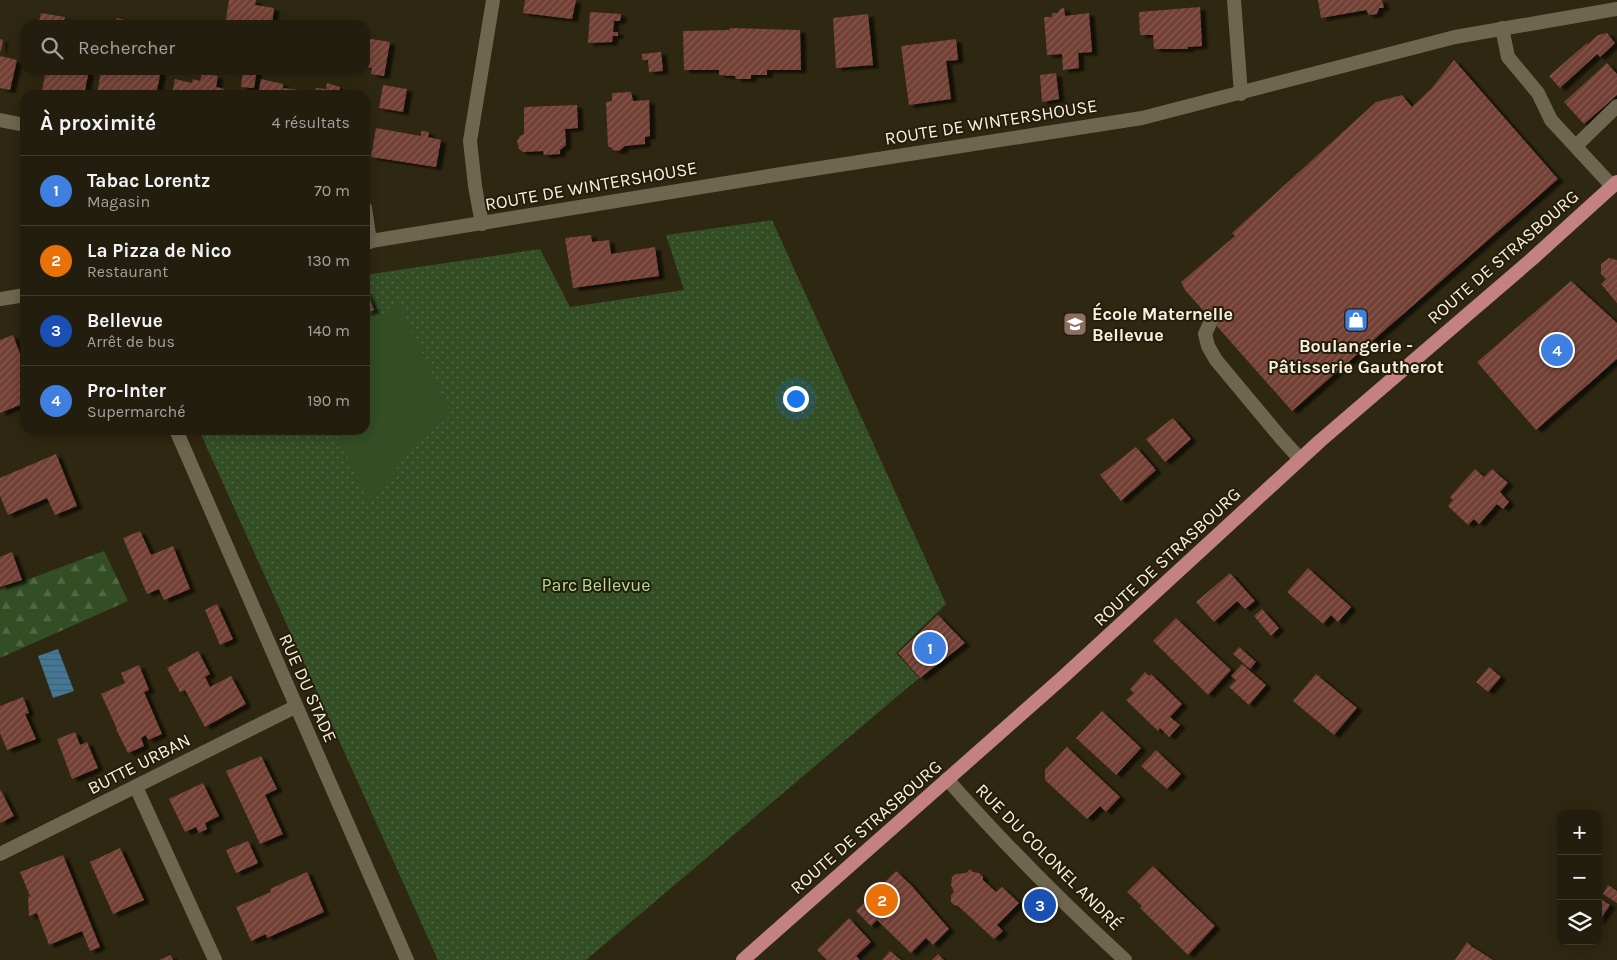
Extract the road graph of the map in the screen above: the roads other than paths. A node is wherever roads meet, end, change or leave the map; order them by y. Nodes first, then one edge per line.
1 (493, 0) edge
2 (1234, 0) edge
3 (1617, 9) edge
4 (1502, 28) junction
5 (1241, 94) junction
6 (1617, 106) edge
7 (0, 120) edge
8 (20, 124) edge
9 (1576, 146) junction
10 (1614, 184) edge
11 (482, 224) junction
12 (370, 242) edge
13 (20, 296) edge
14 (0, 299) edge
15 (1211, 322) dead end
16 (178, 435) edge
17 (1300, 459) junction
18 (295, 707) junction
19 (947, 780) junction
20 (136, 787) junction
21 (0, 854) edge
22 (215, 960) edge
23 (407, 960) edge
24 (743, 960) edge
25 (1125, 960) edge

1 - 11 street
2 - 5 street
3 - 4 street, ROUTE DE WINTERSHOUSE
4 - 5 street, ROUTE DE WINTERSHOUSE
4 - 9 street
5 - 11 street, ROUTE DE WINTERSHOUSE
6 - 9 street
7 - 8 street
9 - 10 street
10 - 17 main road, ROUTE DE STRASBOURG
11 - 12 street, ROUTE DE WINTERSHOUSE
13 - 14 street
15 - 17 street
16 - 18 street, RUE DU STADE
17 - 19 main road, ROUTE DE STRASBOURG
18 - 20 street, BUTTE URBAN
18 - 23 street, RUE DU STADE
19 - 24 main road, ROUTE DE STRASBOURG
19 - 25 street, RUE DU COLONEL ANDRÉ
20 - 21 street, BUTTE URBAN
20 - 22 street

